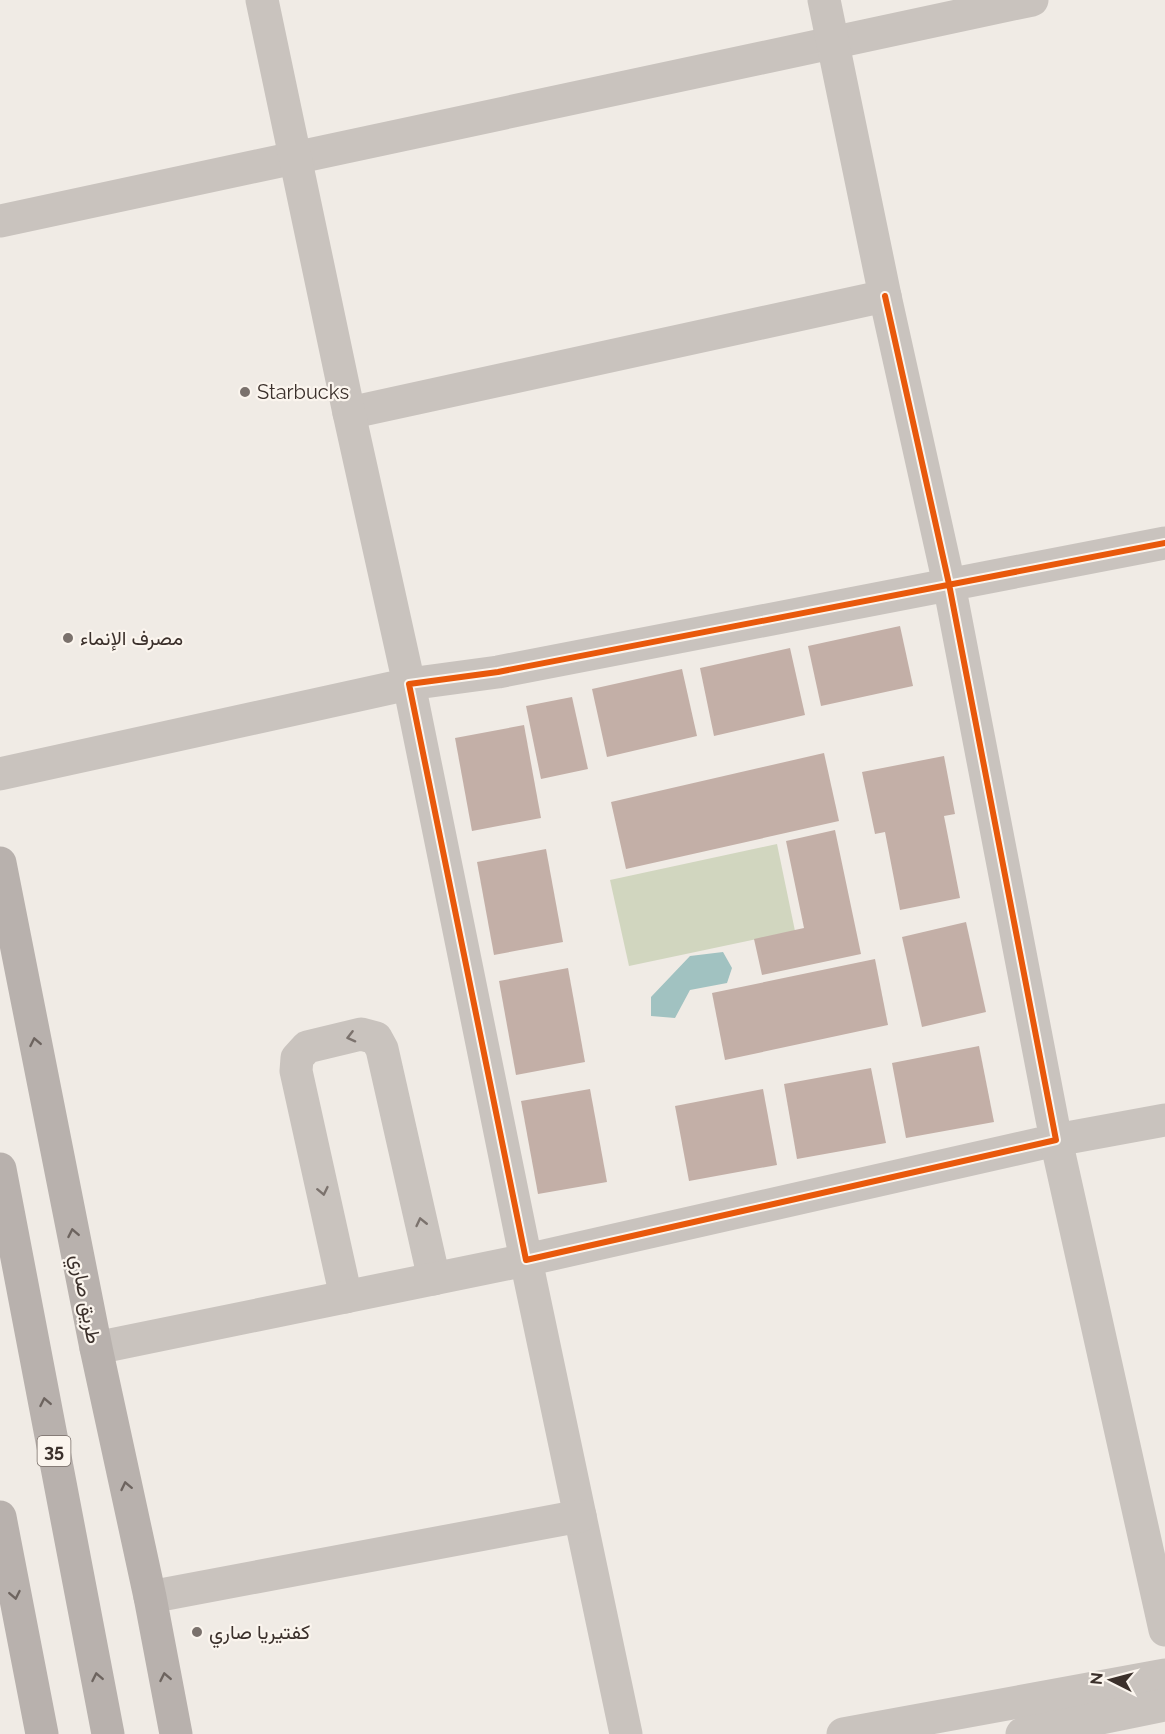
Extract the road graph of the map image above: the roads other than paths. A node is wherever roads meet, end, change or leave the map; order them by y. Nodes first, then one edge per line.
1 (262, 0) edge
2 (824, 0) edge
3 (1032, 0) edge
4 (833, 41) junction
5 (294, 157) junction
6 (0, 221) edge
7 (885, 296) junction
8 (349, 413) junction
9 (1165, 543) edge
10 (949, 584) junction
11 (409, 684) junction
12 (0, 774) edge
13 (0, 863) edge
14 (1165, 1120) edge
15 (1056, 1140) junction
16 (0, 1169) edge
17 (526, 1260) junction
18 (434, 1279) junction
19 (346, 1297) junction
20 (96, 1348) junction
21 (580, 1516) junction
22 (0, 1517) edge
23 (150, 1597) junction
24 (1165, 1630) edge
25 (1165, 1675) edge
26 (1165, 1705) edge
27 (42, 1734) edge
28 (108, 1734) edge
29 (176, 1734) edge
30 (626, 1734) edge
31 (843, 1734) edge
32 (1022, 1734) edge

1 - 5 street
2 - 4 street
3 - 4 street
4 - 5 street
4 - 7 street
5 - 6 street
5 - 8 street
7 - 8 street
7 - 10 street
8 - 11 street
9 - 10 street
10 - 11 street
10 - 15 street
11 - 12 street
11 - 17 street
20 -> 13 main road, طريق صاري
14 - 15 street
15 - 17 street
15 - 24 street
28 -> 16 main road, 35
17 - 18 street
17 - 21 street
18 - 19 street
18 -> 19 street
19 - 20 street
23 -> 20 main road, طريق صاري
21 - 23 street
21 - 30 street
22 -> 27 main road
29 -> 23 main road, طريق صاري
25 - 31 street
26 - 32 street

